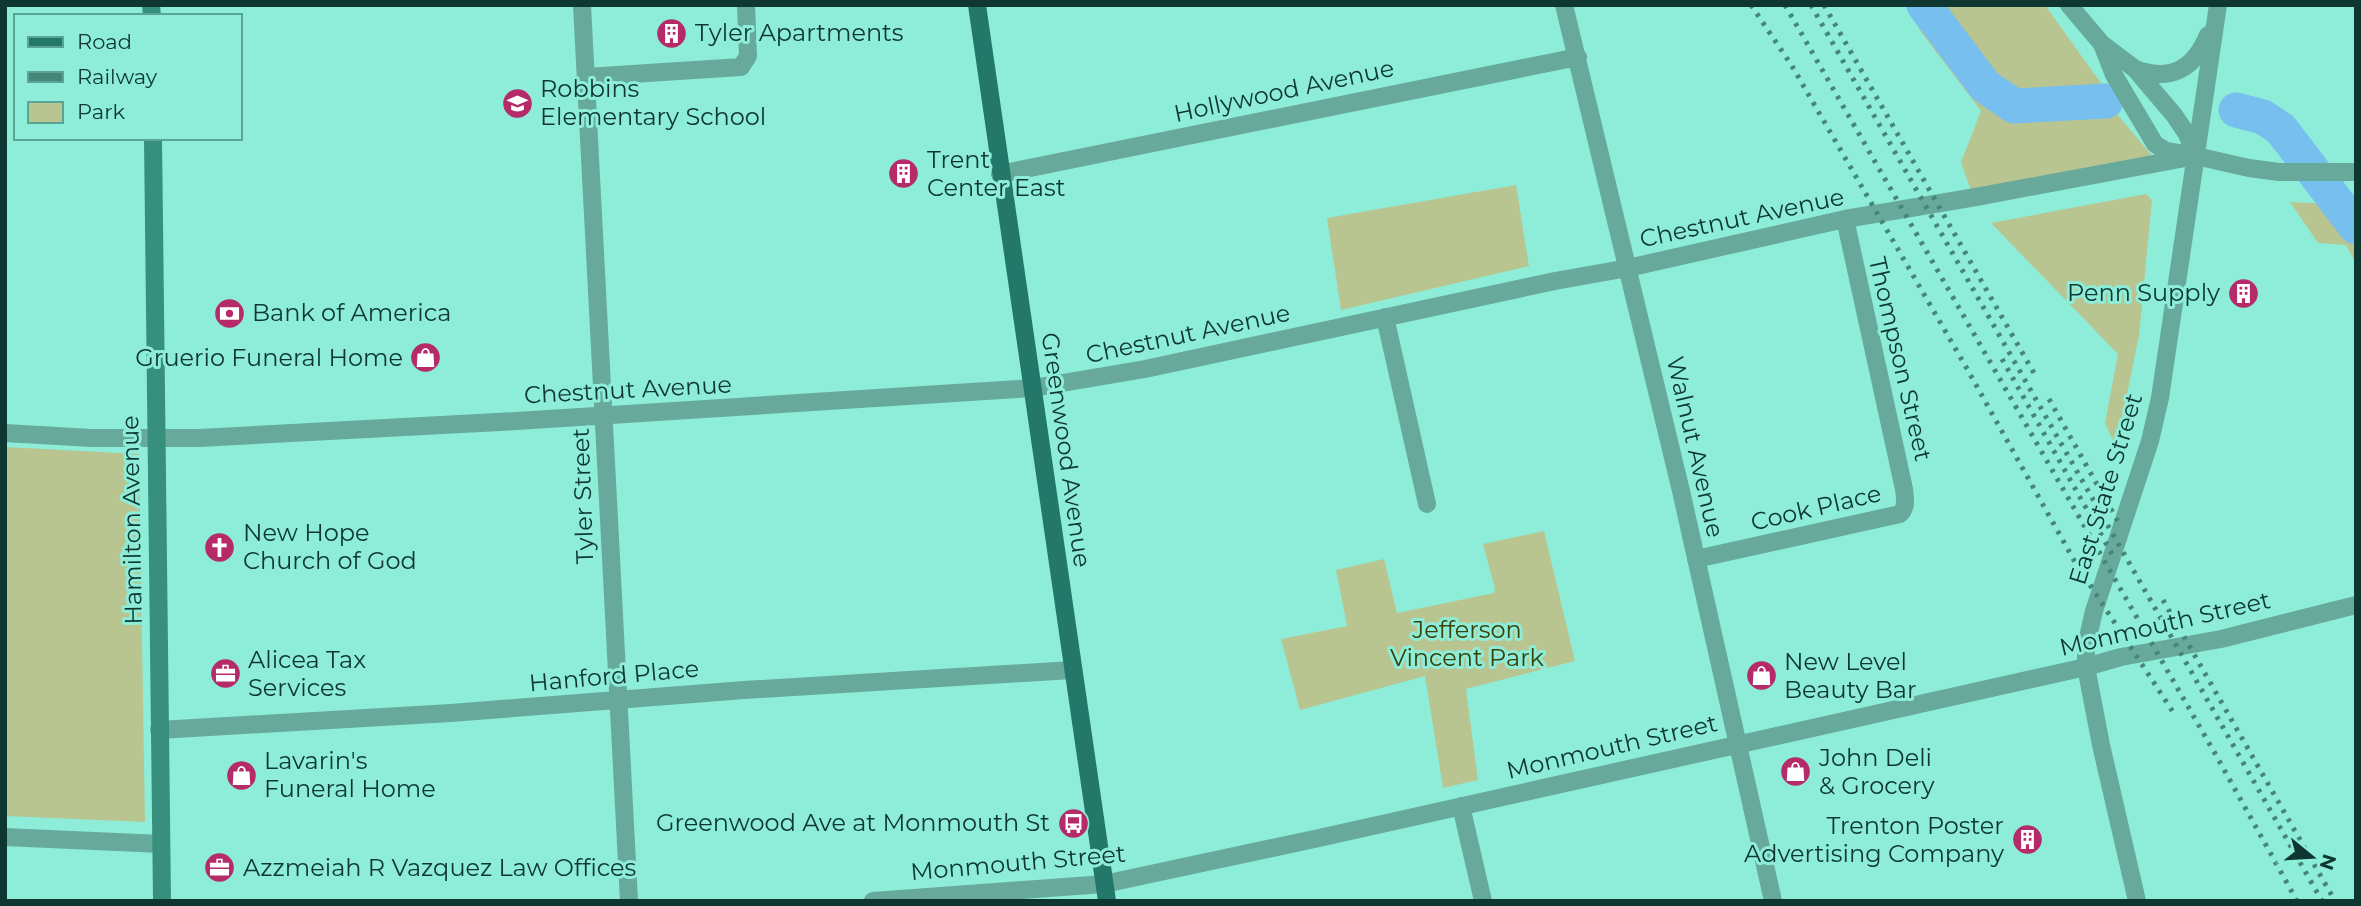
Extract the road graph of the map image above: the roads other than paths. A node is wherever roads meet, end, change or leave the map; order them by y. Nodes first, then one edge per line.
1 (582, 5) edge
2 (746, 5) edge
3 (977, 5) edge
4 (1564, 5) edge
5 (2069, 5) edge
6 (2217, 10) edge
7 (2102, 44) junction
8 (1578, 57) junction
9 (2135, 69) junction
10 (586, 77) junction
11 (153, 140) edge
12 (2196, 156) junction
13 (2354, 172) edge
14 (1000, 174) junction
15 (1845, 219) junction
16 (1628, 268) junction
17 (1385, 317) junction
18 (1033, 388) junction
19 (604, 415) junction
20 (5, 433) edge
21 (156, 439) junction
22 (1427, 504) dead end
23 (1904, 510) joint
24 (1696, 559) junction
25 (2356, 605) edge
26 (2086, 667) junction
27 (1072, 670) junction
28 (618, 700) junction
29 (159, 730) junction
30 (1737, 744) junction
31 (1461, 806) junction
32 (5, 838) edge
33 (161, 844) junction
34 (1105, 892) edge
35 (162, 901) edge
36 (629, 901) edge
37 (873, 901) edge
38 (1483, 901) edge
39 (1773, 901) edge
40 (2137, 901) edge

1 - 10 street, Tyler Street
2 - 10 street
3 - 14 main road, Greenwood Avenue
4 - 8 street, Walnut Avenue
5 - 7 street
6 - 9 street
6 - 12 street, East State Street
7 - 9 street
7 - 12 street
8 - 14 street, Hollywood Avenue
8 - 16 street, Walnut Avenue
9 - 12 street
10 - 19 street, Tyler Street
11 - 21 main road, Hamilton Avenue
12 - 13 street
12 - 15 street, Chestnut Avenue
12 - 26 street, East State Street
14 - 18 main road, Greenwood Avenue
15 - 16 street, Chestnut Avenue
15 - 23 street, Thompson Street
16 - 17 street, Chestnut Avenue
16 - 24 street, Walnut Avenue
17 - 18 street, Chestnut Avenue
17 - 22 street
18 - 19 street, Chestnut Avenue
18 - 27 main road, Greenwood Avenue
19 - 21 street, Chestnut Avenue
19 - 28 street, Tyler Street
20 - 21 street, Chestnut Avenue
21 - 29 main road, Hamilton Avenue
23 - 24 street, Cook Place
24 - 30 street, Walnut Avenue
25 - 26 street, Monmouth Street
26 - 30 street, Monmouth Street
26 - 40 street, East State Street
27 - 28 street, Hanford Place
27 - 34 main road, Greenwood Avenue
28 - 29 street, Hanford Place
28 - 36 street, Tyler Street
29 - 33 main road, Hamilton Avenue
30 - 31 street, Monmouth Street
30 - 39 street, Walnut Avenue
31 - 34 street, Monmouth Street
31 - 38 street
32 - 33 street
33 - 35 main road, Hamilton Avenue
34 - 37 street, Monmouth Street

